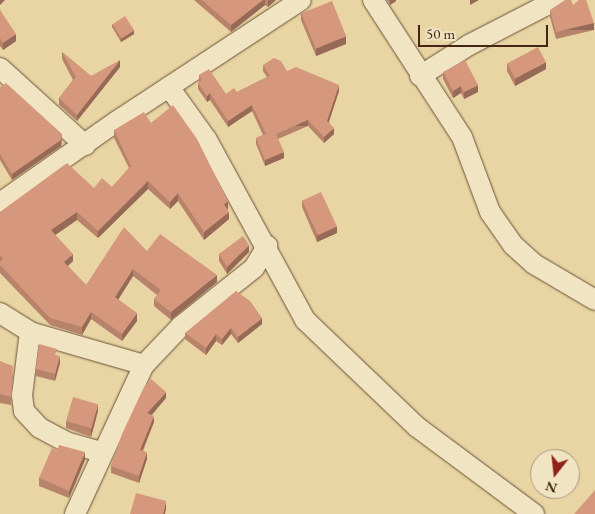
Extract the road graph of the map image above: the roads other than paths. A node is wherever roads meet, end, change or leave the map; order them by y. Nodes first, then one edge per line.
1 (301, 0) edge
2 (373, 0) edge
3 (556, 0) edge
4 (0, 68) edge
5 (420, 76) junction
6 (170, 87) junction
7 (85, 145) junction
8 (0, 203) edge
9 (267, 246) junction
10 (595, 300) edge
11 (0, 313) edge
12 (30, 332) junction
13 (144, 365) junction
14 (101, 452) junction
15 (75, 514) edge
16 (534, 514) edge

1 - 6 street
2 - 5 street
3 - 5 street
4 - 7 street
5 - 10 street
6 - 7 street
6 - 9 street
7 - 8 street
9 - 13 street
9 - 16 street
11 - 12 street
12 - 13 street
12 - 14 street
13 - 14 street
14 - 15 street

